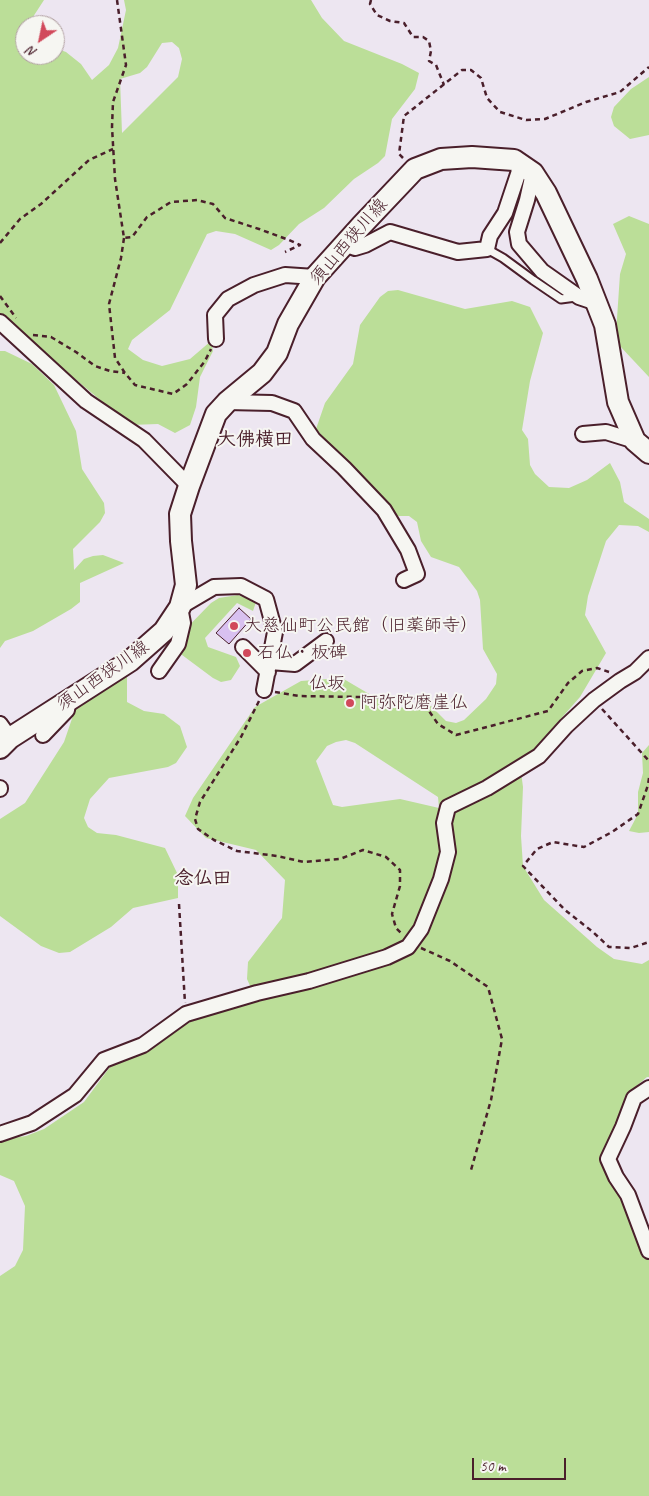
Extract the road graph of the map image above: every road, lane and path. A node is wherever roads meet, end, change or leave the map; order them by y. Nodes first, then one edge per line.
1 (116, 0) edge
2 (371, 0) edge
3 (649, 67) edge
4 (444, 84) junction
5 (114, 149) junction
6 (415, 169) junction
7 (527, 169) junction
8 (124, 238) junction
9 (0, 243) edge
10 (344, 244) junction
11 (487, 249) junction
12 (285, 252) dead end
13 (315, 277) junction
14 (0, 296) edge
15 (588, 300) junction
16 (18, 319) dead end
17 (0, 322) edge
18 (216, 338) joint
19 (22, 342) junction
20 (125, 373) junction
21 (227, 402) junction
22 (583, 434) dead end
23 (642, 447) edge
24 (189, 486) junction
25 (404, 580) dead end
26 (180, 608) junction
27 (326, 641) dead end
28 (243, 647) dead end
29 (649, 658) edge
30 (269, 667) junction
31 (597, 668) dead end
32 (159, 671) dead end
33 (264, 690) junction
34 (594, 700) junction
35 (68, 701) junction
36 (44, 734) dead end
37 (3, 736) edge
38 (649, 761) edge
39 (649, 778) edge
40 (178, 904) dead end
41 (649, 942) edge
42 (411, 943) junction
43 (186, 1014) junction
44 (649, 1088) edge
45 (0, 1134) edge
46 (471, 1170) dead end
47 (649, 1251) edge

1 - 5 path
2 - 4 path
3 - 4 path
4 - 6 path
5 - 8 path
5 - 9 path
6 - 7 main road, 須山西狭川線
6 - 10 main road, 須山西狭川線
7 - 11 street
7 - 15 main road
7 - 15 street
8 - 12 path
8 - 20 path
10 - 11 street
10 - 13 main road, 須山西狭川線
11 - 15 lane
13 - 18 street
13 - 21 main road, 須山西狭川線
14 - 16 path
15 - 23 main road
17 - 19 street
18 - 20 path
19 - 20 path
19 - 24 street
21 - 24 main road, 須山西狭川線
21 - 25 street
22 - 23 street
24 - 26 main road, 須山西狭川線
26 - 30 street
26 - 32 street
26 - 35 main road, 須山西狭川線
27 - 30 street
28 - 30 street
29 - 34 street
30 - 33 street
31 - 33 path, 仏坂
33 - 42 path
34 - 38 path
34 - 42 street
35 - 36 street
35 - 37 main road, 須山西狭川線
39 - 41 path
40 - 43 path
42 - 43 street
42 - 46 path
43 - 45 street
44 - 47 street

